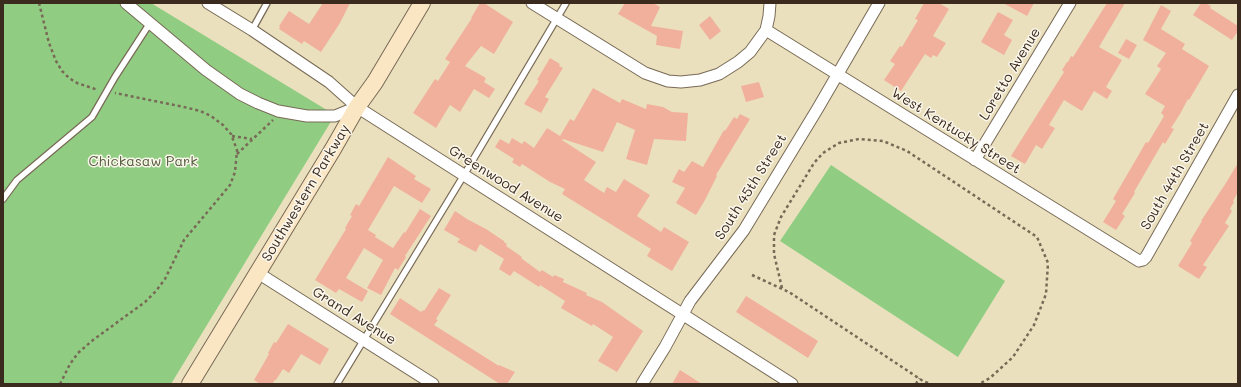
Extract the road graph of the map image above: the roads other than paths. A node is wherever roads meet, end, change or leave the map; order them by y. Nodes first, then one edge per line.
1 (126, 3) edge
2 (208, 3) edge
3 (267, 3) edge
4 (422, 3) edge
5 (532, 3) edge
6 (566, 3) edge
7 (770, 3) edge
8 (878, 3) edge
9 (1070, 3) edge
10 (557, 19) junction
11 (150, 23) junction
12 (252, 30) junction
13 (766, 30) junction
14 (837, 74) junction
15 (1238, 95) edge
16 (357, 107) junction
17 (975, 160) junction
18 (464, 176) junction
19 (3, 199) edge
20 (1131, 258) joint
21 (258, 273) junction
22 (683, 314) junction
23 (364, 340) junction
24 (190, 384) edge
25 (337, 384) edge
26 (433, 384) edge
27 (642, 384) edge
28 (790, 384) edge

1 - 11 street
2 - 12 street, Greenwood Avenue
3 - 12 lane
4 - 16 street, Southwestern Parkway
5 - 10 street
6 - 10 lane
7 - 13 street
8 - 14 street, South 45th Street
9 - 17 street, Loretto Avenue
10 - 13 street
10 - 18 lane
11 - 16 street
11 - 19 lane
12 - 16 street, Greenwood Avenue
13 - 14 street, West Kentucky Street
14 - 17 street, West Kentucky Street
14 - 22 street, South 45th Street
15 - 20 street, South 44th Street
16 - 18 street, Greenwood Avenue
16 - 21 street, Southwestern Parkway
17 - 20 street, West Kentucky Street
18 - 22 street, Greenwood Avenue
18 - 23 lane
21 - 23 street, Grand Avenue
21 - 24 street, Southwestern Parkway
22 - 27 street, South 45th Street
22 - 28 street, Greenwood Avenue
23 - 25 lane
23 - 26 street, Grand Avenue

